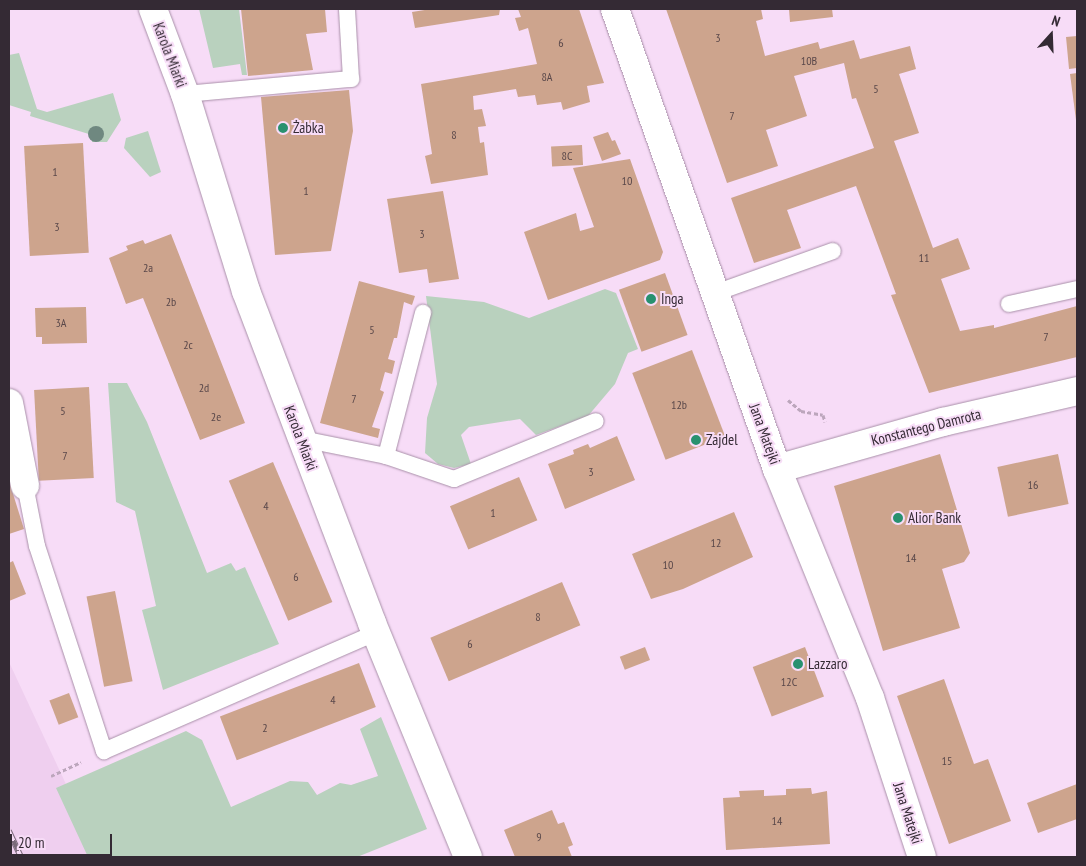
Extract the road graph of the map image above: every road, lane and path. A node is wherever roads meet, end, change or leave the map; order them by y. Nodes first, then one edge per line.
1 (347, 9) edge
2 (615, 9) edge
3 (152, 10) edge
4 (185, 94) junction
5 (833, 251) dead end
6 (1077, 289) edge
7 (715, 293) junction
8 (1009, 304) dead end
9 (423, 313) dead end
10 (1077, 391) edge
11 (784, 392) dead end
12 (9, 403) edge
13 (596, 422) dead end
14 (302, 439) junction
15 (833, 451) junction
16 (386, 456) junction
17 (777, 469) junction
18 (25, 485) joint
19 (376, 633) junction
20 (104, 751) junction
21 (50, 776) dead end
22 (468, 857) edge
23 (922, 857) edge

1 - 4 lane
2 - 7 street, Jana Matejki
3 - 4 street, Karola Miarki
4 - 14 street, Karola Miarki
5 - 7 lane
6 - 8 lane
7 - 17 street, Jana Matejki
9 - 16 lane
10 - 15 street, Konstantego Damrota
11 - 15 path
12 - 18 street
13 - 16 lane
14 - 16 lane
14 - 19 street, Karola Miarki
15 - 17 street, Konstantego Damrota
17 - 23 street, Jana Matejki
18 - 20 lane
19 - 20 lane
19 - 22 street, Karola Miarki
20 - 21 path

